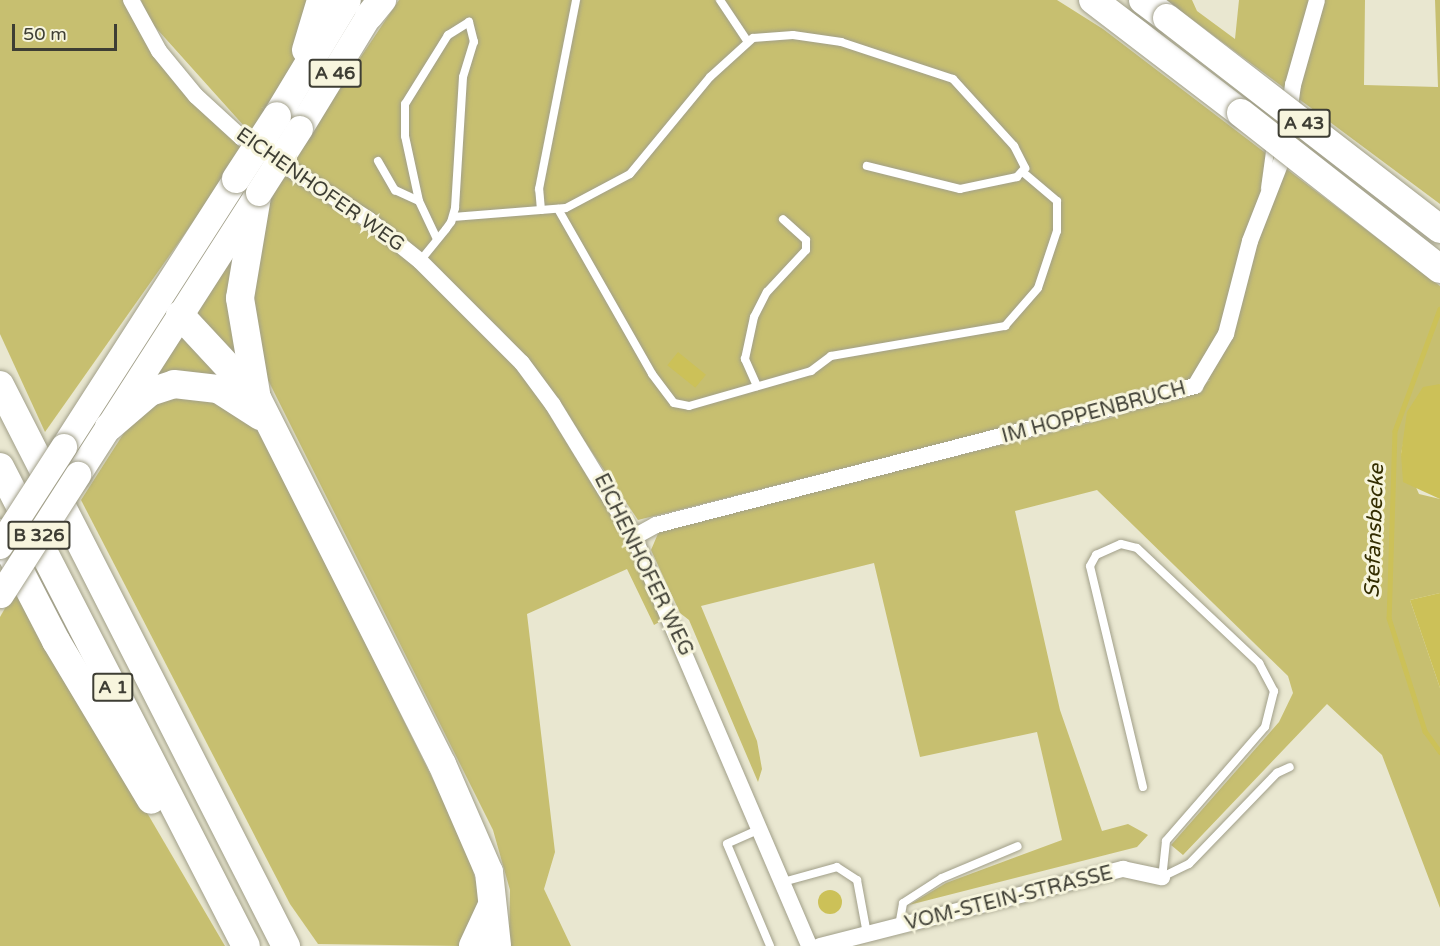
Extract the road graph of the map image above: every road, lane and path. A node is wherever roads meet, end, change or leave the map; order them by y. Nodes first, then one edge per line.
1 (131, 0) edge
2 (321, 0) edge
3 (576, 0) edge
4 (720, 0) edge
5 (1074, 0) edge
6 (1093, 0) edge
7 (1143, 0) edge
8 (1317, 0) edge
9 (369, 4) edge
10 (746, 39) junction
11 (1150, 43) junction
12 (295, 88) junction
13 (288, 123) junction
14 (378, 161) dead end
15 (867, 166) dead end
16 (1023, 173) junction
17 (251, 189) junction
18 (419, 201) junction
19 (541, 210) junction
20 (558, 210) junction
21 (453, 218) junction
22 (783, 219) dead end
23 (1440, 229) edge
24 (437, 239) junction
25 (420, 261) junction
26 (1440, 269) edge
27 (154, 307) junction
28 (180, 315) junction
29 (0, 385) edge
30 (757, 386) junction
31 (257, 398) junction
32 (269, 423) junction
33 (109, 427) junction
34 (0, 467) edge
35 (0, 533) edge
36 (634, 537) junction
37 (0, 546) edge
38 (0, 595) edge
39 (1290, 767) dead end
40 (1143, 787) dead end
41 (221, 817) junction
42 (761, 828) junction
43 (1018, 846) dead end
44 (1162, 877) junction
45 (783, 882) junction
46 (494, 900) junction
47 (227, 907) junction
48 (899, 927) junction
49 (867, 934) junction
50 (246, 946) edge
51 (286, 946) edge
52 (307, 946) edge
53 (473, 946) edge
54 (497, 946) edge
55 (770, 946) edge
56 (809, 946) edge
57 (820, 946) edge

1 - 25 street, EICHENHOFER WEG
2 - 12 highway
3 - 19 lane
4 - 10 lane
5 - 11 highway
6 - 11 highway, A 43
7 - 23 highway, A 43, bridge
8 - 36 street, IM HOPPENBRUCH
9 - 12 highway, A 46
9 - 13 main road, A 46
10 - 16 lane
10 - 20 lane
11 - 26 highway, A 43, bridge
12 - 13 highway, A 46
13 - 17 highway, A 46, bridge
14 - 18 lane
15 - 16 lane
16 - 30 lane
17 - 27 main road, B 326
17 - 28 main road, B 326
17 - 31 highway
18 - 21 lane
18 - 24 lane
19 - 20 lane
19 - 21 lane
20 - 30 lane
21 - 24 lane
22 - 30 lane
24 - 25 lane
25 - 36 street, EICHENHOFER WEG
27 - 28 main road
27 - 37 main road, B 326, bridge
28 - 31 highway
28 - 33 main road, B 326
29 - 41 highway, A 1
31 - 32 highway
32 - 33 highway
32 - 46 highway
33 - 38 main road, B 326, bridge
34 - 47 highway, A 1
35 - 47 highway
36 - 42 street, EICHENHOFER WEG
39 - 44 lane
40 - 44 lane
41 - 51 highway, A 1
41 - 52 highway
42 - 45 street, EICHENHOFER WEG
42 - 55 lane
43 - 48 lane
44 - 48 street, VOM-STEIN-STRASSE
45 - 49 lane
45 - 56 street, EICHENHOFER WEG
46 - 53 highway
46 - 54 highway
47 - 50 highway, A 1
48 - 49 street, VOM-STEIN-STRASSE
49 - 57 street, VOM-STEIN-STRASSE

